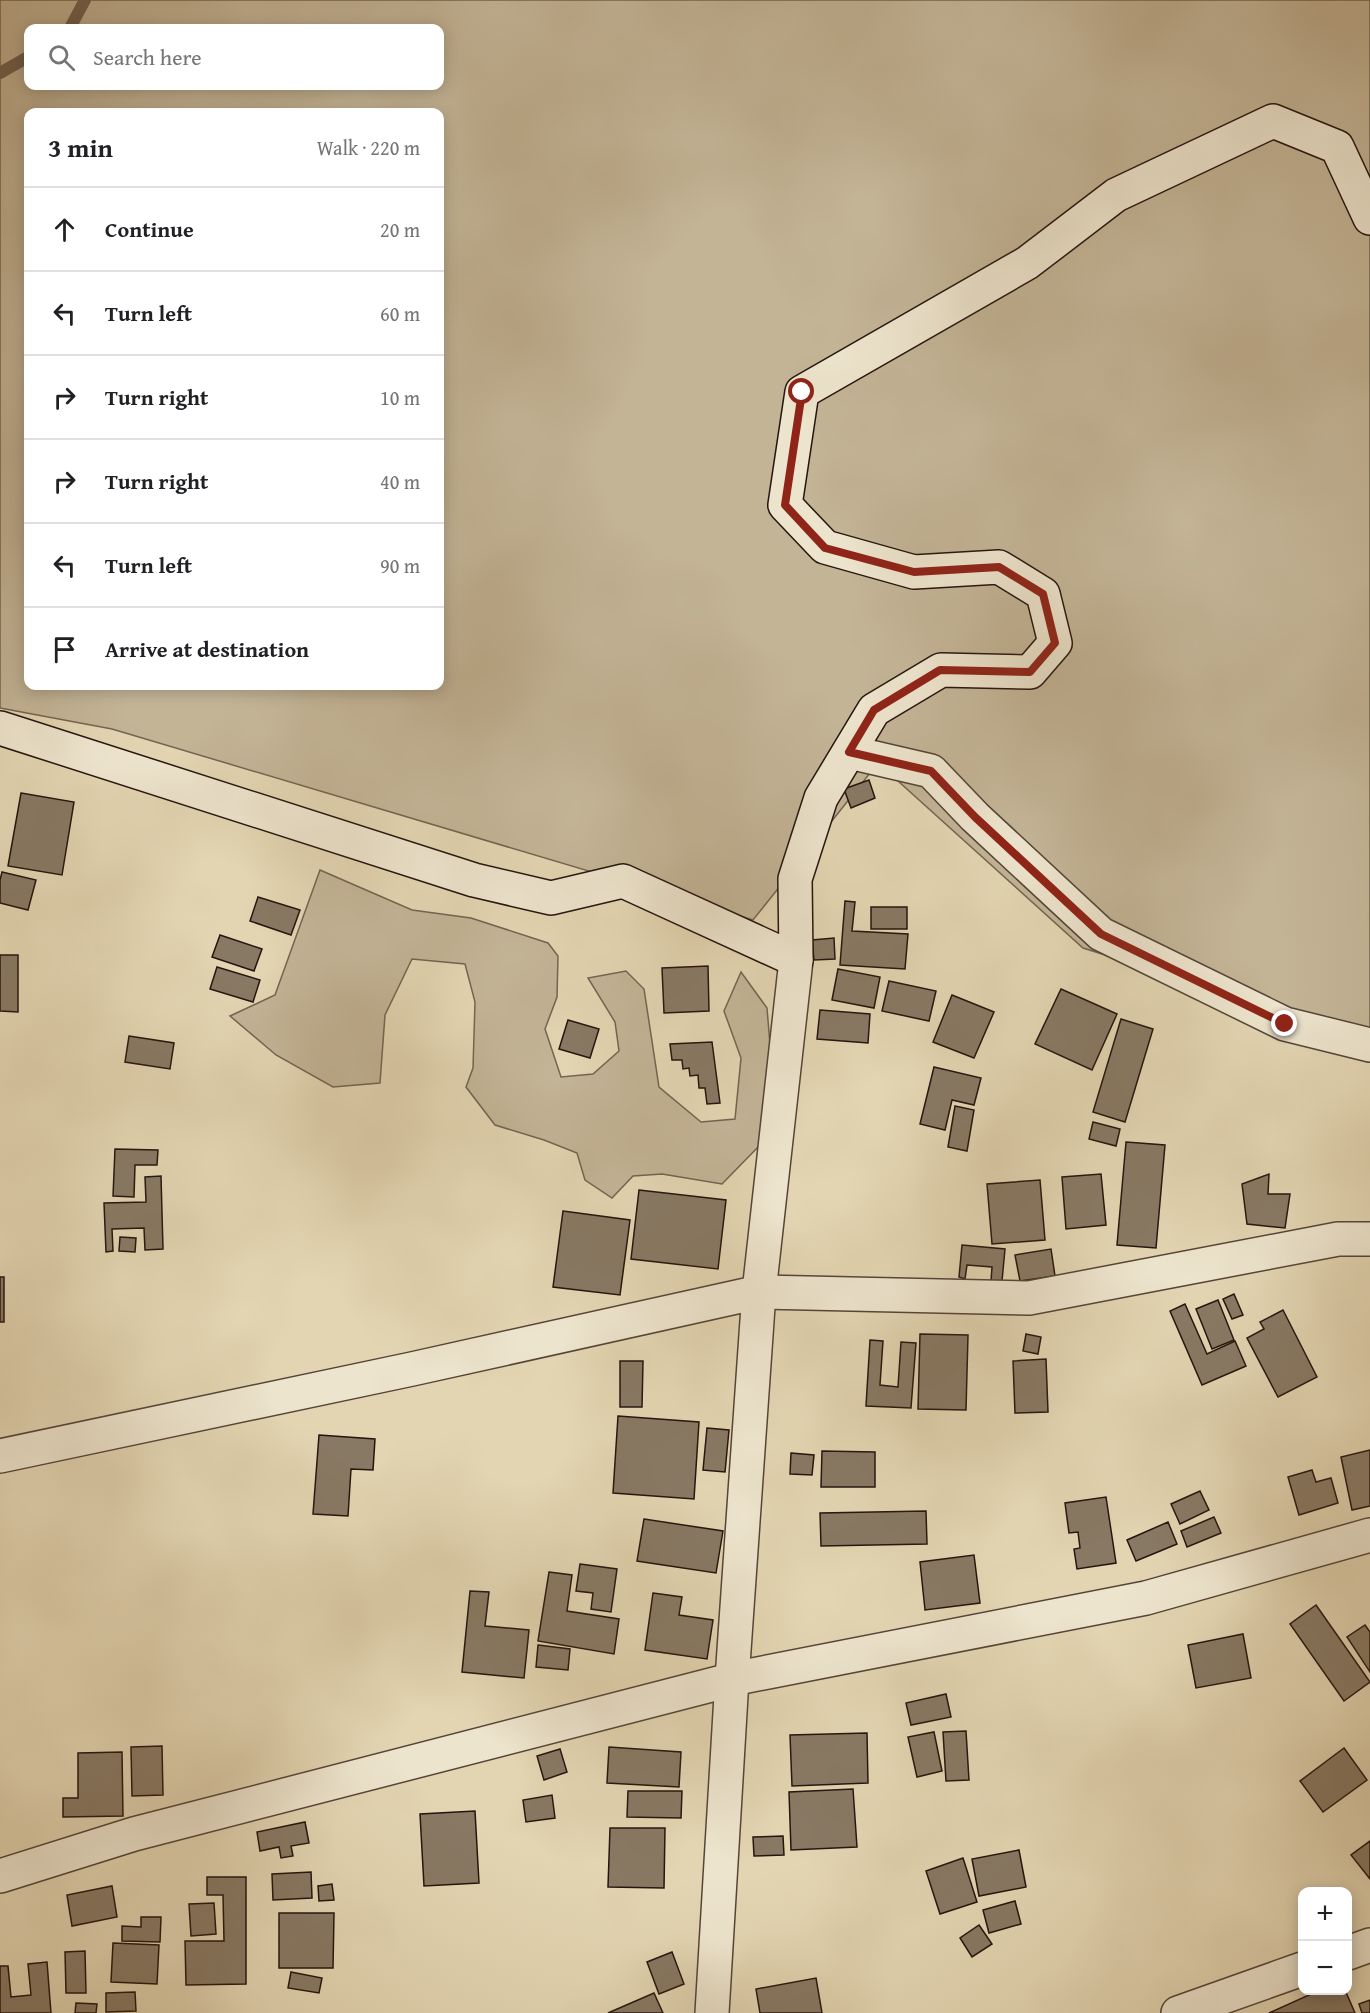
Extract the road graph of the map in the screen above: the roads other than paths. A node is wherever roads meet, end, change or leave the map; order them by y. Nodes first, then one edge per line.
1 (1370, 218) edge
2 (0, 728) edge
3 (849, 752) junction
4 (796, 960) junction
5 (1370, 1045) edge
6 (1370, 1239) edge
7 (759, 1292) junction
8 (0, 1456) edge
9 (1370, 1535) edge
10 (735, 1679) junction
11 (0, 1876) edge
12 (1370, 1945) edge
13 (1352, 1951) edge
14 (1298, 1970) edge
15 (712, 2013) edge
16 (1178, 2013) edge

1 - 3 street
2 - 4 street
3 - 4 street
3 - 5 street
4 - 7 street
6 - 7 street
7 - 8 street
7 - 10 street
9 - 10 street
10 - 11 street
10 - 15 street
12 - 13 street
14 - 16 street

